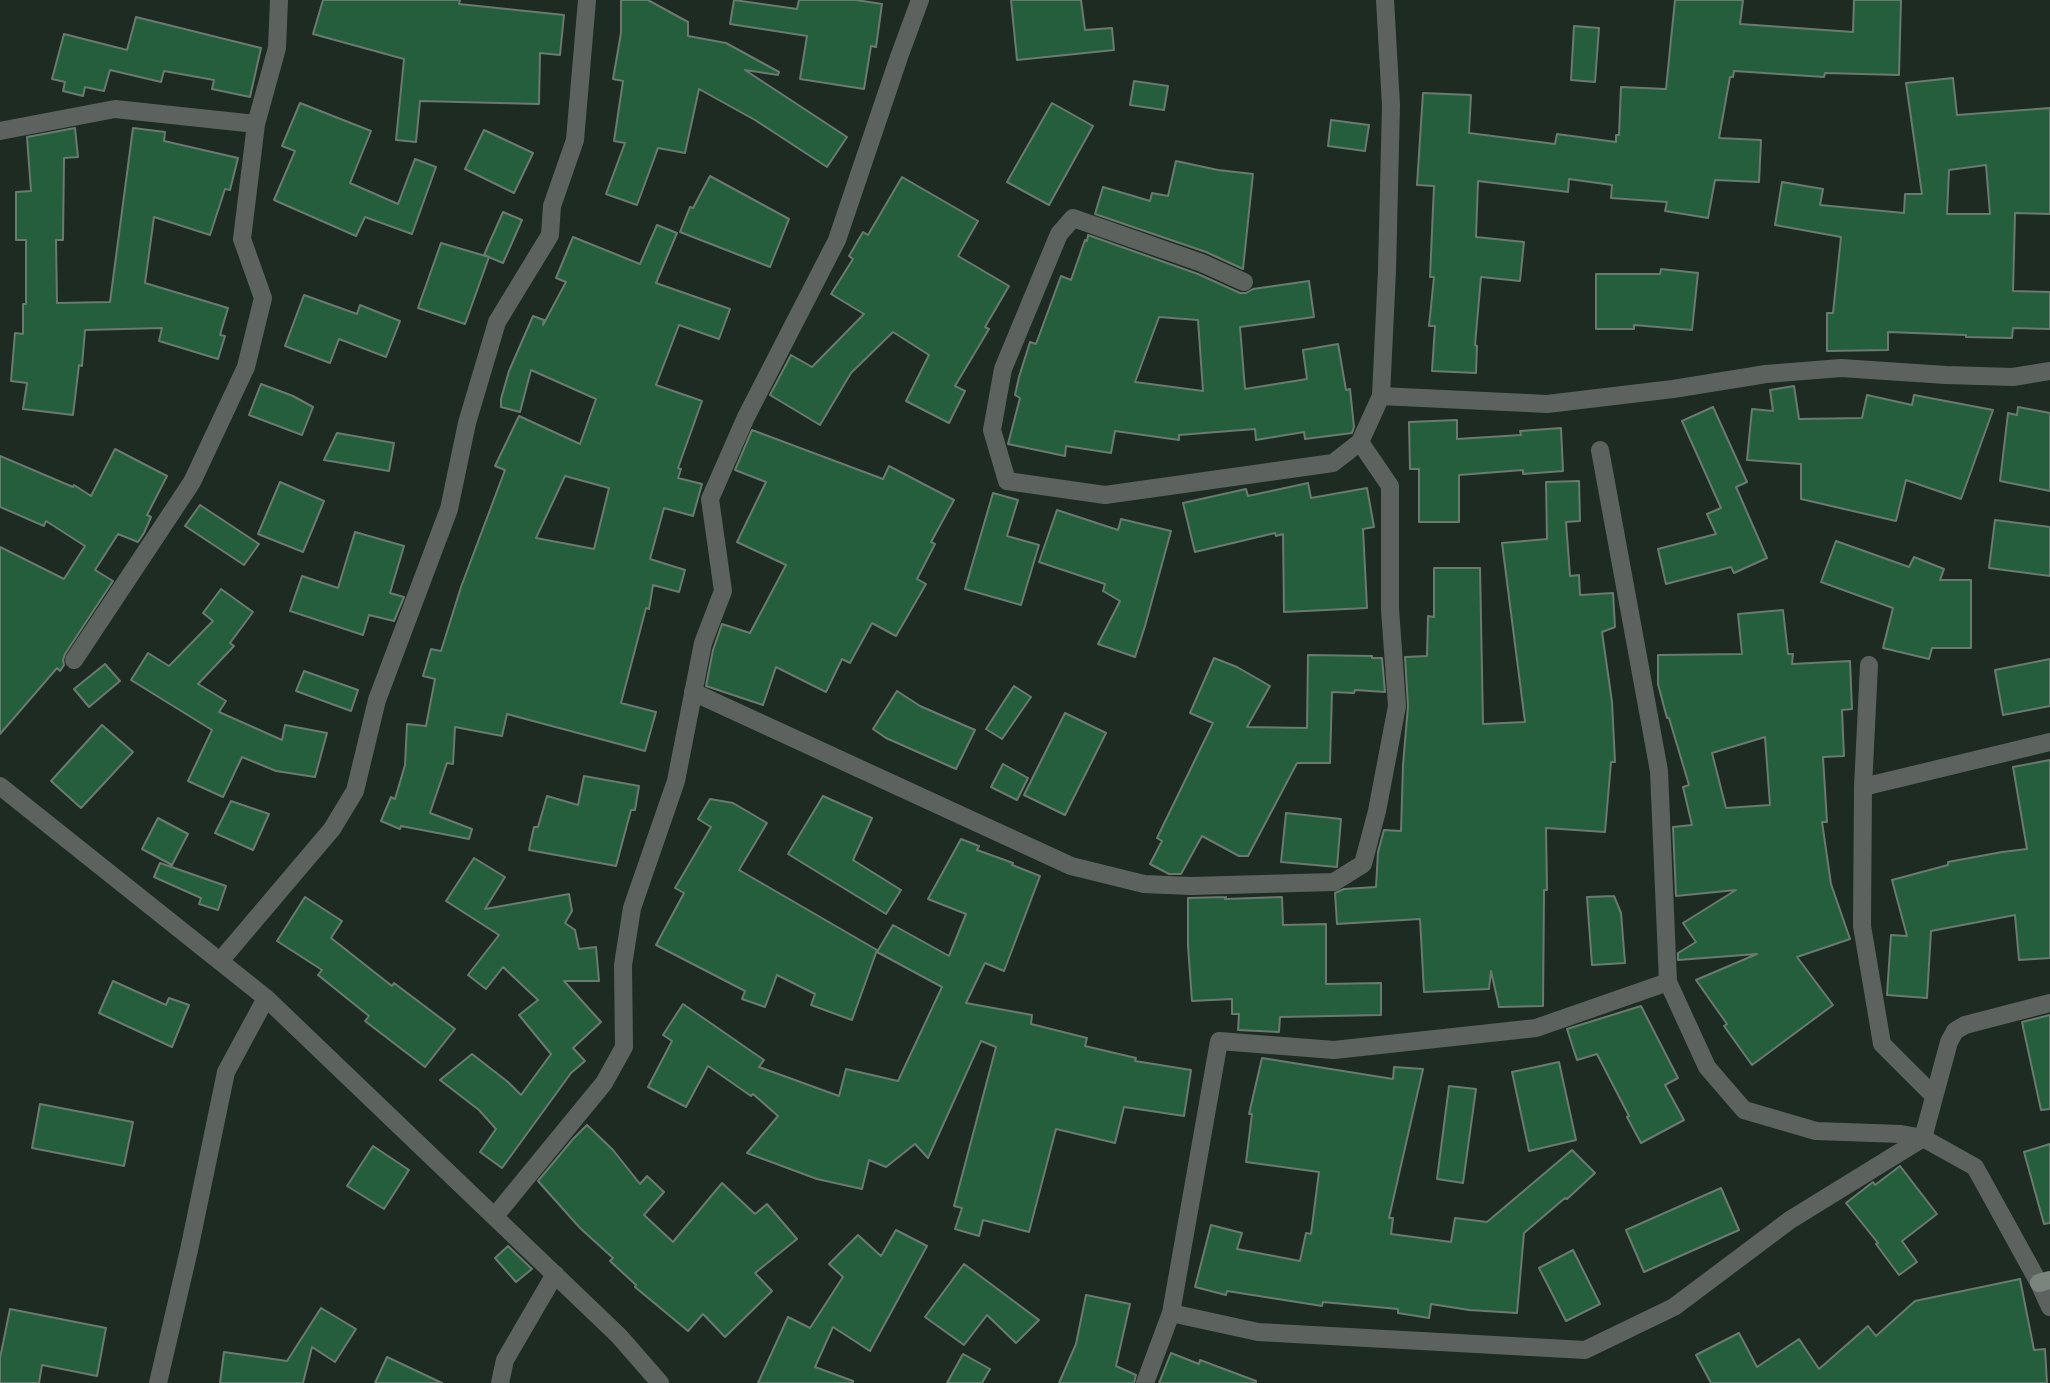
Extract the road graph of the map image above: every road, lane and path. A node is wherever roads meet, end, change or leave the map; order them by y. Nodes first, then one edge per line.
1 (279, 0) edge
2 (587, 0) edge
3 (920, 0) edge
4 (1385, 0) edge
5 (256, 124) junction
6 (0, 131) edge
7 (1244, 282) dead end
8 (2050, 371) edge
9 (1381, 396) junction
10 (1360, 442) junction
11 (1600, 450) dead end
12 (74, 660) dead end
13 (1869, 665) dead end
14 (693, 692) junction
15 (2050, 742) edge
16 (0, 786) edge
17 (1863, 787) junction
18 (221, 960) junction
19 (1668, 982) junction
20 (266, 998) junction
21 (2050, 1003) edge
22 (1934, 1096) junction
23 (1923, 1138) junction
24 (495, 1216) junction
25 (555, 1274) junction
26 (2045, 1282) edge
27 (2050, 1307) edge
28 (1171, 1313) junction
29 (158, 1383) edge
30 (500, 1383) edge
31 (660, 1383) edge
32 (1145, 1383) edge

1 - 5 street
2 - 18 street
3 - 14 street
4 - 9 street
5 - 6 street
5 - 12 street
7 - 10 street
8 - 9 street
9 - 10 street
10 - 14 street
11 - 19 street
13 - 17 street
14 - 24 street
15 - 17 street
16 - 18 street
17 - 22 street
18 - 20 street
19 - 23 street
19 - 28 street
20 - 24 street
20 - 29 street
21 - 22 street
22 - 23 street
23 - 26 street
23 - 28 street
24 - 25 street
25 - 30 street
25 - 31 street
26 - 27 street
28 - 32 street

